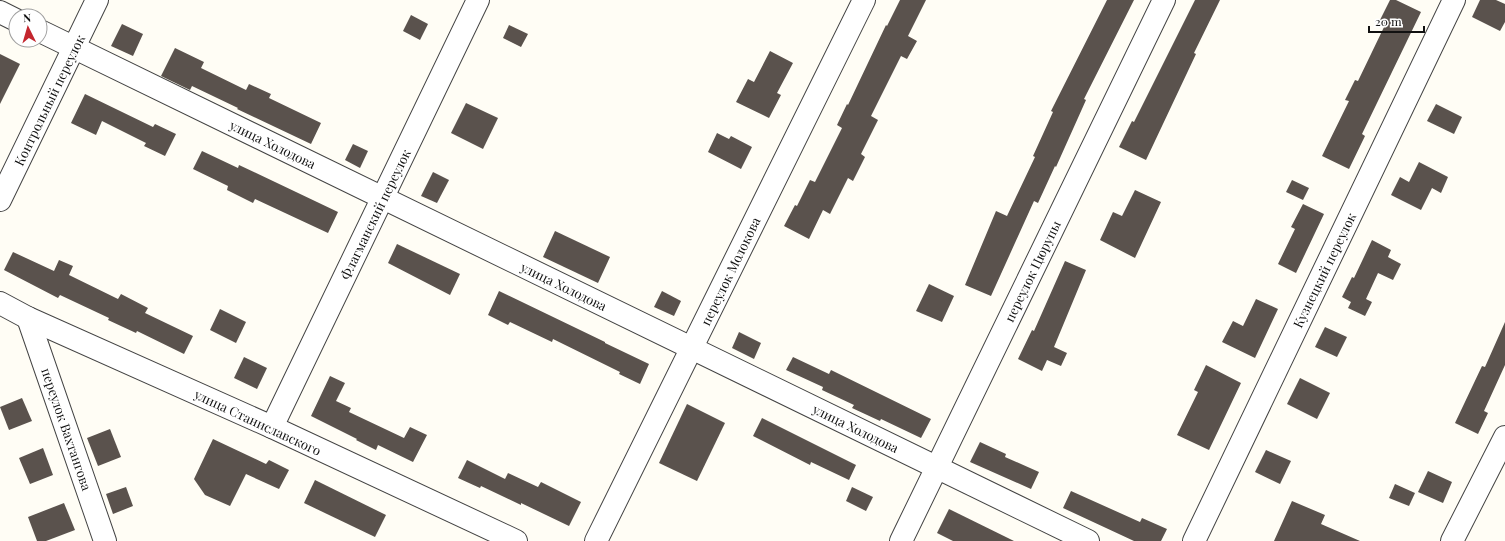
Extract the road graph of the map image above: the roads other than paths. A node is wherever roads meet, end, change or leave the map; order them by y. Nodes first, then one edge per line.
1 (97, 0) edge
2 (478, 0) edge
3 (864, 0) edge
4 (1164, 0) edge
5 (1454, 0) edge
6 (48, 35) edge
7 (74, 48) junction
8 (383, 198) junction
9 (0, 200) edge
10 (0, 303) edge
11 (28, 318) junction
12 (692, 348) junction
13 (272, 427) junction
14 (1505, 437) edge
15 (937, 467) junction
16 (105, 541) edge
17 (516, 541) edge
18 (596, 541) edge
19 (901, 541) edge
20 (1088, 541) edge
21 (1194, 541) edge
22 (1452, 541) edge

1 - 7 street, Контрольный переулок
2 - 8 street, Флагманский переулок
3 - 12 street, переулок Молокова
4 - 15 street, переулок Цюрупы
5 - 21 street, Кузнецкий переулок
6 - 7 street, улица Холодова
7 - 8 street, улица Холодова
7 - 9 street, Контрольный переулок
8 - 12 street, улица Холодова
8 - 13 street, Флагманский переулок
10 - 11 street, улица Станиславского
11 - 13 street, улица Станиславского
11 - 16 street, переулок Вахтангова
12 - 15 street, улица Холодова
12 - 18 street, переулок Молокова
13 - 17 street, улица Станиславского
14 - 22 street
15 - 19 street, переулок Цюрупы
15 - 20 street, улица Холодова

